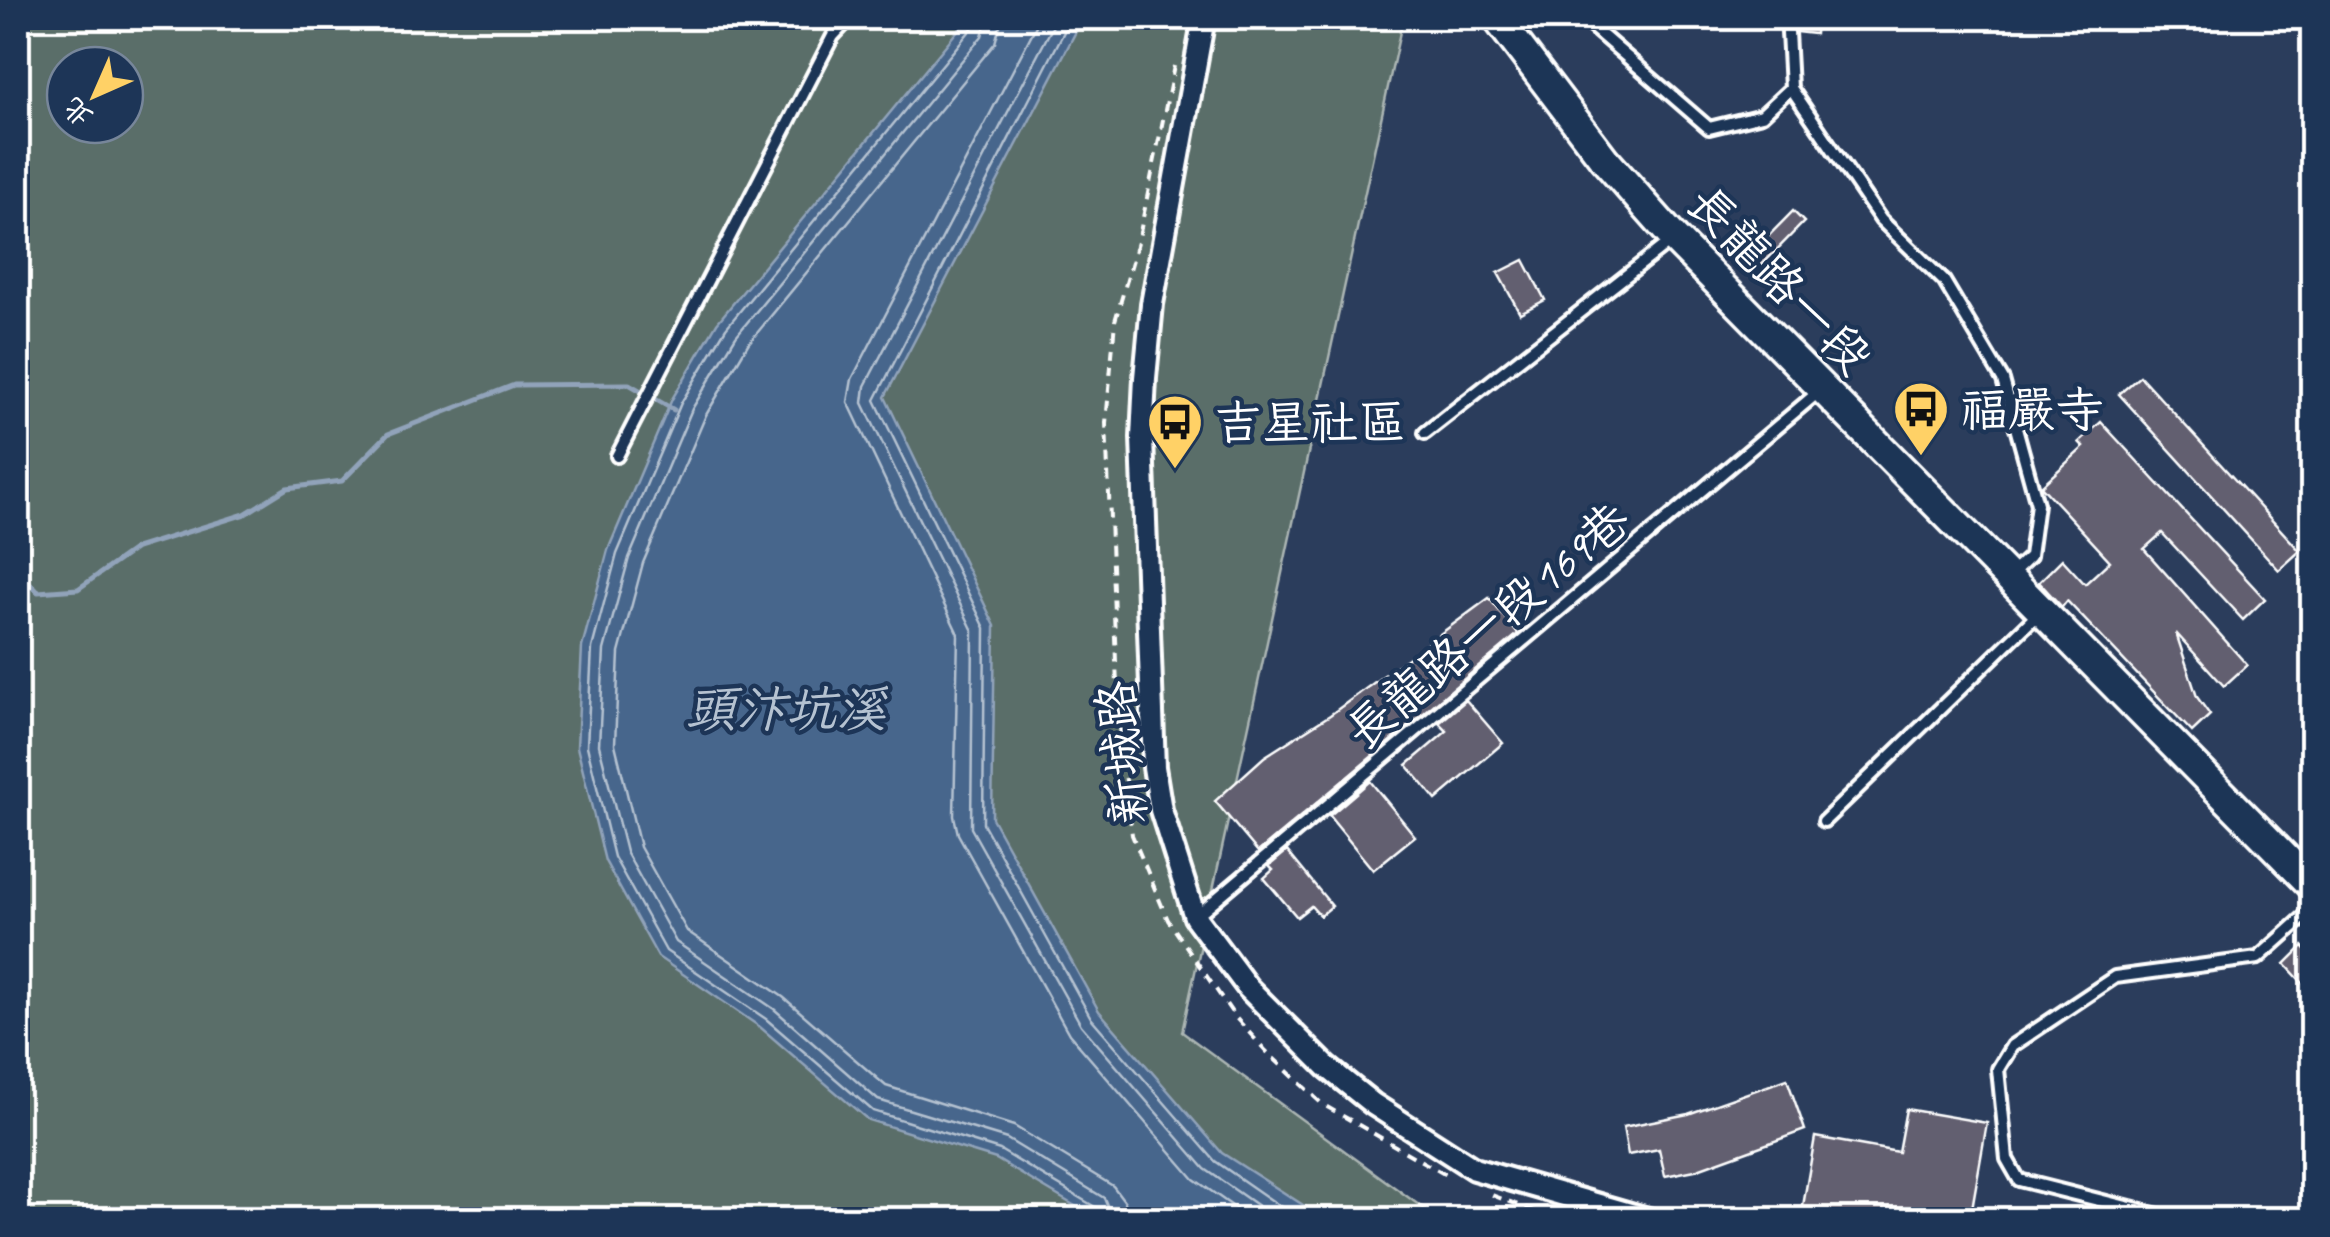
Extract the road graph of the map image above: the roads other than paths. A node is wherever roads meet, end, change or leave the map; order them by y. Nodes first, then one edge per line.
1 (850, 18) edge
2 (1204, 18) edge
3 (1497, 18) edge
4 (1582, 18) edge
5 (1788, 32) dead end
6 (1791, 88) junction
7 (1674, 238) junction
8 (1824, 387) junction
9 (1426, 433) dead end
10 (617, 456) dead end
11 (2006, 579) junction
12 (2040, 612) junction
13 (1824, 822) dead end
14 (2312, 885) edge
15 (2312, 910) edge
16 (1195, 917) junction
17 (1651, 1220) edge
18 (2178, 1220) edge

1 - 10 lane
2 - 16 street, 新城路
3 - 7 main road, 長龍路一段
4 - 6 lane, 長龍路一段
5 - 6 lane
6 - 11 lane
7 - 8 main road, 長龍路一段
7 - 9 lane
8 - 11 main road, 長龍路一段
8 - 16 lane, 長龍路一段169巷
11 - 12 main road, 長龍路一段
12 - 13 lane
12 - 14 main road, 長龍路一段
15 - 18 lane
16 - 17 street, 新城路

